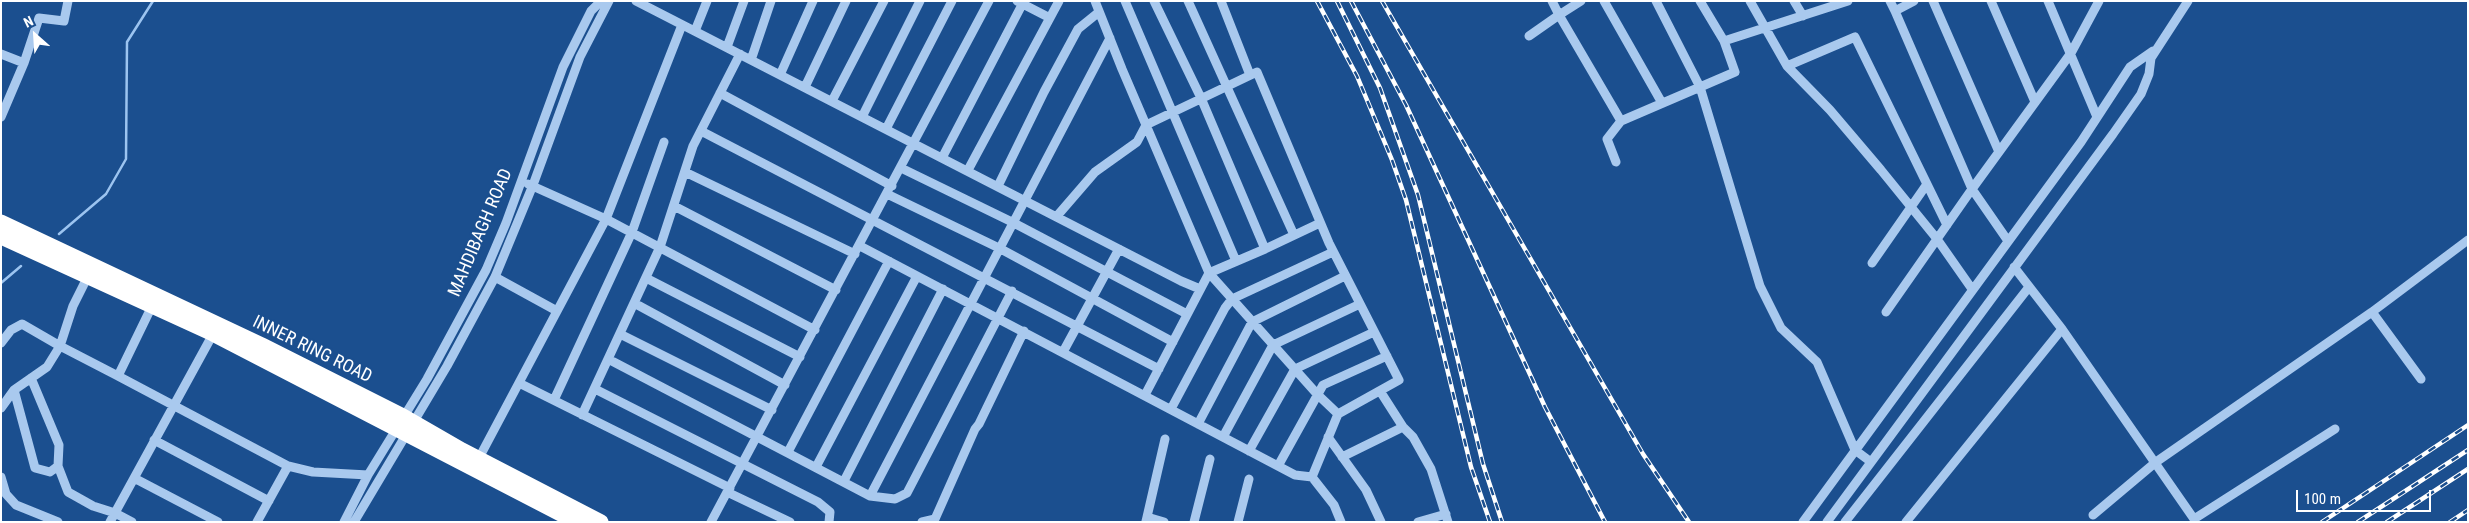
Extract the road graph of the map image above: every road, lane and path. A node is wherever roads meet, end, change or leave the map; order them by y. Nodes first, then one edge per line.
1 (68, 1) edge
2 (601, 1) edge
3 (609, 1) edge
4 (636, 1) edge
5 (707, 1) edge
6 (744, 1) edge
7 (772, 1) edge
8 (813, 1) edge
9 (846, 1) edge
10 (884, 1) edge
11 (920, 1) edge
12 (952, 1) edge
13 (990, 1) edge
14 (1058, 1) edge
15 (1095, 1) edge
16 (1125, 1) edge
17 (1154, 1) edge
18 (1188, 1) edge
19 (1221, 1) edge
20 (1552, 1) edge
21 (1581, 1) edge
22 (1604, 1) edge
23 (1656, 1) edge
24 (1700, 1) edge
25 (1750, 1) edge
26 (1794, 1) edge
27 (1890, 1) edge
28 (1914, 1) edge
29 (1933, 1) edge
30 (1991, 1) edge
31 (2048, 1) edge
32 (2099, 1) edge
33 (2188, 1) edge
34 (1021, 2) edge
35 (1844, 2) edge
36 (648, 4) edge
37 (1099, 12) junction
38 (1895, 12) junction
39 (1558, 15) junction
40 (1803, 16) junction
41 (1050, 18) junction
42 (682, 25) junction
43 (1765, 28) junction
44 (695, 31) junction
45 (1529, 36) dead end
46 (1110, 38) junction
47 (1724, 41) junction
48 (727, 47) junction
49 (2158, 48) junction
50 (2072, 53) junction
51 (1, 54) edge
52 (740, 54) junction
53 (751, 60) junction
54 (24, 64) junction
55 (1787, 66) junction
56 (780, 74) junction
57 (1250, 75) junction
58 (1228, 86) junction
59 (1700, 87) junction
60 (805, 88) junction
61 (720, 93) junction
62 (1201, 98) junction
63 (832, 101) junction
64 (2035, 102) junction
65 (1662, 103) junction
66 (1173, 112) junction
67 (1, 117) edge
68 (862, 117) junction
69 (2097, 117) junction
70 (1622, 121) junction
71 (1146, 125) junction
72 (886, 129) junction
73 (700, 131) junction
74 (664, 142) dead end
75 (914, 144) junction
76 (1999, 152) junction
77 (942, 158) junction
78 (1616, 162) dead end
79 (901, 168) junction
80 (968, 170) junction
81 (685, 172) junction
82 (521, 181) junction
83 (1927, 184) junction
84 (533, 185) junction
85 (998, 186) junction
86 (1972, 189) junction
87 (890, 190) junction
88 (1024, 199) junction
89 (674, 206) junction
90 (1911, 207) junction
91 (1057, 216) junction
92 (606, 218) junction
93 (1, 222) edge
94 (872, 222) junction
95 (1012, 222) junction
96 (1320, 223) junction
97 (1947, 224) junction
98 (632, 232) junction
99 (1294, 235) junction
100 (13, 237) edge
101 (1937, 239) junction
102 (2008, 240) junction
103 (2468, 240) edge
104 (860, 246) junction
105 (660, 247) junction
106 (998, 248) junction
107 (1119, 249) junction
108 (1265, 249) junction
109 (1333, 252) junction
110 (855, 254) junction
111 (889, 261) junction
112 (1236, 261) junction
113 (73, 262) junction
114 (1872, 264) dead end
115 (2014, 267) junction
116 (1107, 272) junction
117 (1209, 273) junction
118 (88, 276) junction
119 (917, 276) junction
120 (1345, 276) junction
121 (495, 277) junction
122 (984, 277) junction
123 (646, 278) junction
124 (2028, 287) junction
125 (943, 289) junction
126 (1200, 289) junction
127 (1972, 289) junction
128 (836, 290) junction
129 (1012, 291) junction
130 (1092, 299) junction
131 (1232, 299) junction
132 (970, 303) junction
133 (634, 304) junction
134 (1360, 304) junction
135 (152, 306) junction
136 (557, 311) junction
137 (1886, 312) dead end
138 (2372, 312) junction
139 (1187, 314) junction
140 (998, 318) junction
141 (1252, 322) junction
142 (1078, 326) junction
143 (2062, 329) junction
144 (815, 330) junction
145 (1024, 331) junction
146 (1374, 332) junction
147 (213, 334) junction
148 (620, 334) junction
149 (1173, 342) junction
150 (1, 343) edge
151 (1273, 345) junction
152 (60, 346) junction
153 (1063, 352) junction
154 (1387, 356) junction
155 (800, 358) junction
156 (608, 359) junction
157 (1159, 369) junction
158 (1296, 369) junction
159 (118, 376) junction
160 (32, 378) junction
161 (2420, 379) dead end
162 (519, 383) junction
163 (785, 385) junction
164 (595, 389) junction
165 (14, 390) junction
166 (1380, 390) junction
167 (1317, 394) junction
168 (1145, 395) junction
169 (554, 400) junction
170 (174, 404) junction
171 (1, 408) edge
172 (1171, 409) junction
173 (772, 410) junction
174 (582, 414) junction
175 (1338, 414) junction
176 (408, 418) junction
177 (1198, 424) junction
178 (1403, 427) junction
179 (2335, 429) dead end
180 (400, 432) junction
181 (758, 436) junction
182 (1223, 437) junction
183 (1328, 437) junction
184 (1165, 439) dead end
185 (154, 440) junction
186 (1855, 450) junction
187 (1249, 451) junction
188 (788, 452) junction
189 (1342, 457) junction
190 (479, 458) junction
191 (1210, 459) dead end
192 (1871, 462) junction
193 (2156, 462) junction
194 (743, 463) junction
195 (58, 466) junction
196 (288, 466) junction
197 (1278, 466) junction
198 (816, 467) junction
199 (368, 475) junction
200 (1312, 476) junction
201 (1, 477) edge
202 (134, 478) junction
203 (1249, 479) dead end
204 (844, 481) junction
205 (729, 490) junction
206 (870, 496) junction
207 (269, 501) junction
208 (115, 512) junction
209 (2093, 515) dead end
210 (1447, 518) edge
211 (1146, 519) edge
212 (937, 520) edge
213 (573, 521) edge
214 (2193, 521) edge
215 (58, 522) edge
216 (110, 522) edge
217 (132, 522) edge
218 (218, 522) edge
219 (257, 522) edge
220 (344, 522) edge
221 (354, 522) edge
222 (601, 522) edge
223 (711, 522) edge
224 (790, 522) edge
225 (829, 522) edge
226 (922, 522) edge
227 (1164, 522) edge
228 (1194, 522) edge
229 (1238, 522) edge
230 (1341, 522) edge
231 (1382, 522) edge
232 (1418, 522) edge
233 (1803, 522) edge
234 (1827, 522) edge
235 (1845, 522) edge
236 (1906, 522) edge

1 - 54 street
2 - 82 street, MAHDIBAGH ROAD
3 - 84 street, MAHDIBAGH ROAD
4 - 36 street
5 - 44 street
6 - 48 street
7 - 53 street
8 - 56 street
9 - 60 street
10 - 63 street
11 - 68 street
12 - 72 street
13 - 75 street
14 - 41 street
15 - 37 street
16 - 66 street
17 - 62 street
18 - 58 street
19 - 57 street
20 - 39 street
21 - 39 street
22 - 65 street
23 - 59 street
24 - 47 street
25 - 43 street
26 - 40 street
27 - 38 street
28 - 38 street
29 - 76 street
30 - 64 street
31 - 50 street
32 - 50 street
33 - 49 street
34 - 41 street
34 - 77 street
35 - 40 street
36 - 42 street
37 - 46 street
37 - 85 street
38 - 86 street
39 - 45 street
39 - 70 street
40 - 43 street
41 - 80 street
42 - 44 street
42 - 92 street
43 - 47 street
43 - 55 street
44 - 48 street
46 - 71 street
46 - 88 street
47 - 59 street
48 - 52 street
49 - 69 street
49 - 115 street
50 - 64 street
50 - 69 street
51 - 54 street
52 - 53 street
52 - 61 street
53 - 56 street
54 - 67 street
55 - 83 street
55 - 90 street
56 - 60 street
57 - 58 street
57 - 96 street
58 - 62 street
58 - 99 street
59 - 65 street
59 - 186 street
60 - 63 street
61 - 73 street
61 - 87 street
62 - 66 street
62 - 108 street
63 - 68 street
64 - 76 street
65 - 70 street
66 - 71 street
66 - 112 street
68 - 72 street
69 - 102 street
70 - 78 street
71 - 91 street
71 - 117 street
72 - 75 street
73 - 81 street
73 - 94 street
74 - 98 street
75 - 77 street
75 - 79 street
76 - 86 street
77 - 80 street
79 - 87 street
79 - 95 street
80 - 85 street
81 - 89 street
81 - 110 street
82 - 84 street
82 - 176 street, MAHDIBAGH ROAD
83 - 90 street
83 - 97 street
84 - 92 street
84 - 121 street, MAHDIBAGH ROAD
85 - 88 street
86 - 97 street
86 - 102 street
87 - 94 street
87 - 106 street
88 - 91 street
88 - 95 street
89 - 105 street
89 - 128 street
90 - 101 street
90 - 114 street
91 - 107 street
92 - 98 street
92 - 136 street
93 - 100 highway
94 - 104 street
94 - 122 street
95 - 106 street
95 - 116 street
96 - 99 street
96 - 109 street
97 - 101 street
98 - 105 street
98 - 169 street
99 - 108 street
100 - 113 highway
101 - 127 street
101 - 137 street
102 - 127 street
103 - 138 street
104 - 110 street
104 - 111 street
105 - 123 street
105 - 144 street
106 - 122 street
106 - 130 street
107 - 116 street
107 - 126 street
108 - 112 street
109 - 120 street
109 - 131 street
110 - 128 street
111 - 119 street
111 - 188 street
112 - 117 street
113 - 118 highway, INNER RING ROAD
113 - 176 highway, INNER RING ROAD
115 - 124 street
115 - 192 street
116 - 130 street
116 - 139 street
117 - 126 street
117 - 131 street
118 - 135 highway, INNER RING ROAD
118 - 152 street
119 - 125 street
119 - 198 street
120 - 134 street
120 - 141 street
121 - 136 street
121 - 176 street, MAHDIBAGH ROAD
122 - 129 street
122 - 132 street
123 - 133 street
123 - 155 street
124 - 143 street
124 - 235 street
125 - 132 street
125 - 204 street
126 - 139 street
127 - 186 street
128 - 144 street
129 - 140 street
129 - 142 street
130 - 142 street
130 - 149 street
131 - 141 street
131 - 172 street
132 - 140 street
132 - 206 street
133 - 148 street
133 - 163 street
134 - 146 street
134 - 151 street
135 - 147 highway, INNER RING ROAD
135 - 159 street
136 - 162 street
138 - 161 street
138 - 193 street
139 - 149 street
140 - 145 street
140 - 206 street
141 - 151 street
141 - 177 street
142 - 153 street
142 - 157 street
143 - 193 street
143 - 236 street
144 - 155 street
145 - 153 street
145 - 212 street
146 - 154 street
146 - 158 street
147 - 170 street
147 - 180 highway, INNER RING ROAD
148 - 156 street
148 - 173 street
149 - 157 street
150 - 152 street
151 - 158 street
151 - 182 street
152 - 159 street
152 - 160 street
153 - 168 street
154 - 166 street
154 - 167 street
155 - 163 street
156 - 164 street
156 - 181 street
157 - 168 street
158 - 167 street
158 - 187 street
159 - 170 street
160 - 165 street
160 - 195 street
162 - 169 street
162 - 190 street
163 - 173 street
164 - 174 street
164 - 194 street
165 - 171 street
165 - 195 street
166 - 175 street
166 - 178 street
167 - 175 street
167 - 197 street
168 - 172 street
169 - 174 street
170 - 185 street
170 - 196 street
172 - 177 street
173 - 181 street
174 - 205 street
175 - 183 street
176 - 180 street, MAHDIBAGH ROAD
176 - 190 highway, INNER RING ROAD
177 - 182 street
178 - 189 street
178 - 210 street
179 - 214 street
180 - 199 street, MAHDIBAGH ROAD
180 - 213 highway, INNER RING ROAD
180 - 221 street, MAHDIBAGH ROAD
181 - 188 street
181 - 194 street
182 - 187 street
183 - 189 street
183 - 200 street
184 - 211 street
185 - 202 street
185 - 207 street
186 - 192 street
186 - 233 street
187 - 197 street
188 - 198 street
189 - 231 street
190 - 222 highway, INNER RING ROAD
191 - 228 street
192 - 234 street
193 - 209 street
193 - 214 street
194 - 205 street
194 - 225 street
195 - 208 street
196 - 199 street
196 - 207 street
197 - 200 street
198 - 204 street
199 - 220 street, MAHDIBAGH ROAD
200 - 230 street
201 - 215 street
202 - 208 street
202 - 218 street
203 - 229 street
204 - 206 street
205 - 223 street
205 - 224 street
207 - 219 street
208 - 216 street
208 - 217 street
210 - 232 street
211 - 227 street
212 - 226 street

